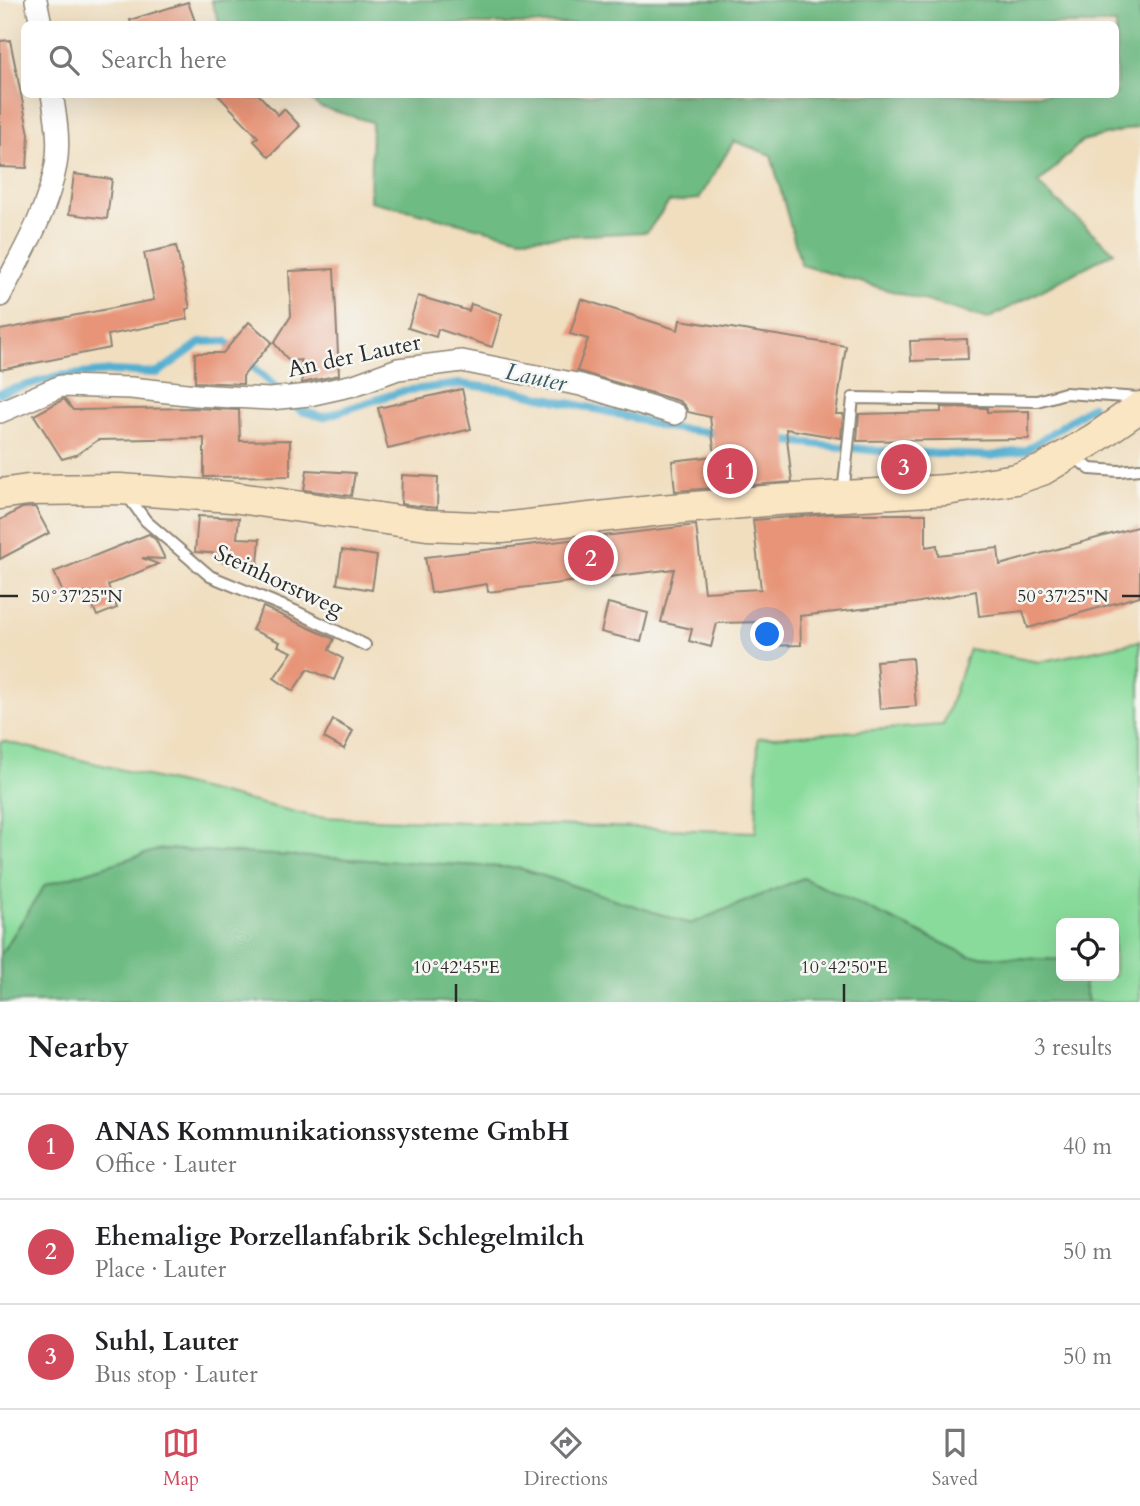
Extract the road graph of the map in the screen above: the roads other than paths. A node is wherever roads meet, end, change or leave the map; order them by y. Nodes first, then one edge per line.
1 (36, 0) edge
2 (40, 21) edge
3 (53, 98) edge
4 (0, 296) edge
5 (1140, 398) edge
6 (1140, 407) edge
7 (0, 412) edge
8 (676, 414) dead end
9 (1070, 453) junction
10 (1140, 469) edge
11 (120, 489) junction
12 (0, 494) edge
13 (843, 496) junction
14 (365, 645) dead end

1 - 2 street
3 - 4 street
5 - 13 lane
6 - 9 street
7 - 8 street, An der Lauter
9 - 10 lane
9 - 13 street
11 - 12 street
11 - 13 street
11 - 14 lane, Steinhorstweg

